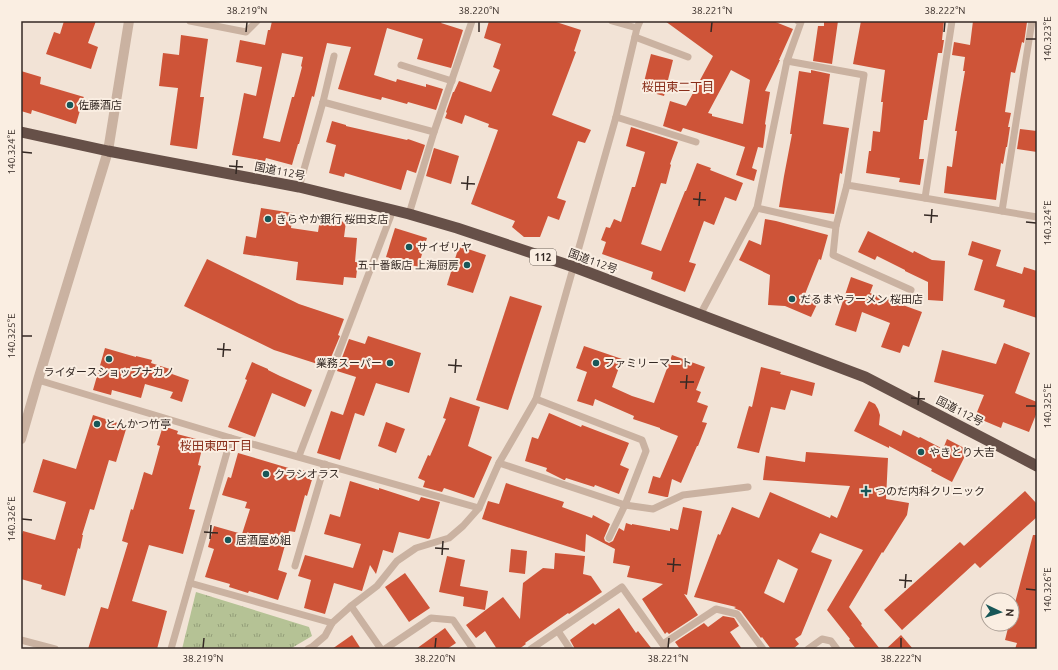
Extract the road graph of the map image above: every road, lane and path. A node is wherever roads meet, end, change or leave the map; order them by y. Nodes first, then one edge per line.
1 (129, 21) edge
2 (190, 21) edge
3 (256, 21) edge
4 (471, 21) edge
5 (612, 21) edge
6 (798, 21) edge
7 (952, 21) edge
8 (1032, 21) edge
9 (638, 25) edge
10 (635, 37) junction
11 (334, 56) dead end
12 (688, 57) dead end
13 (787, 61) junction
14 (401, 65) dead end
15 (452, 80) junction
16 (323, 102) junction
17 (616, 117) junction
18 (21, 132) edge
19 (434, 132) junction
20 (696, 142) dead end
21 (108, 151) junction
22 (847, 185) junction
23 (299, 188) junction
24 (925, 198) junction
25 (757, 208) junction
26 (392, 210) junction
27 (1002, 211) junction
28 (408, 214) junction
29 (1037, 217) edge
30 (836, 226) junction
31 (574, 267) junction
32 (911, 290) dead end
33 (700, 315) junction
34 (38, 380) junction
35 (536, 399) junction
36 (231, 438) junction
37 (21, 439) edge
38 (299, 456) junction
39 (499, 463) junction
40 (326, 464) junction
41 (1037, 466) edge
42 (748, 487) dead end
43 (625, 504) junction
44 (480, 508) junction
45 (608, 538) dead end
46 (295, 566) dead end
47 (190, 583) junction
48 (351, 606) junction
49 (332, 623) junction
50 (558, 631) junction
51 (21, 640) edge
52 (664, 647) edge
53 (55, 649) edge
54 (172, 649) edge
55 (308, 649) edge
56 (381, 649) edge
57 (386, 649) edge
58 (473, 649) edge
59 (531, 649) edge
60 (570, 649) edge
61 (763, 649) edge
62 (808, 649) edge
63 (837, 649) edge

1 - 21 street
2 - 3 lane
4 - 15 lane
5 - 9 lane
6 - 13 lane
7 - 24 lane
8 - 27 lane
9 - 10 lane
10 - 12 lane
10 - 17 lane
11 - 16 lane
13 - 22 lane
13 - 25 lane
14 - 15 lane
15 - 19 lane
16 - 19 lane
16 - 23 lane
17 - 20 lane
17 - 31 lane
18 - 21 highway, 国道112号 / 112
19 - 28 lane
21 - 23 highway, 国道112号 / 112
21 - 34 street
22 - 24 lane
22 - 30 lane
23 - 26 highway, 国道112号 / 112
24 - 27 lane
25 - 30 lane
25 - 33 lane
26 - 28 highway, 国道112号 / 112
26 - 38 lane
27 - 29 lane
28 - 31 highway, 国道112号 / 112
30 - 32 lane
31 - 33 highway, 国道112号 / 112
31 - 35 lane
33 - 41 highway, 国道112号 / 112
34 - 36 lane
34 - 37 street
35 - 39 lane
35 - 43 lane
36 - 38 lane
36 - 47 lane
38 - 40 lane
39 - 43 lane
39 - 44 lane
40 - 44 lane
40 - 46 lane
42 - 43 lane
43 - 45 lane
44 - 48 lane
47 - 49 lane
47 - 54 lane
48 - 49 lane
48 - 56 lane
49 - 55 lane
50 - 52 lane
50 - 59 lane
50 - 60 lane
51 - 53 lane
52 - 61 lane
57 - 58 lane
62 - 63 lane

